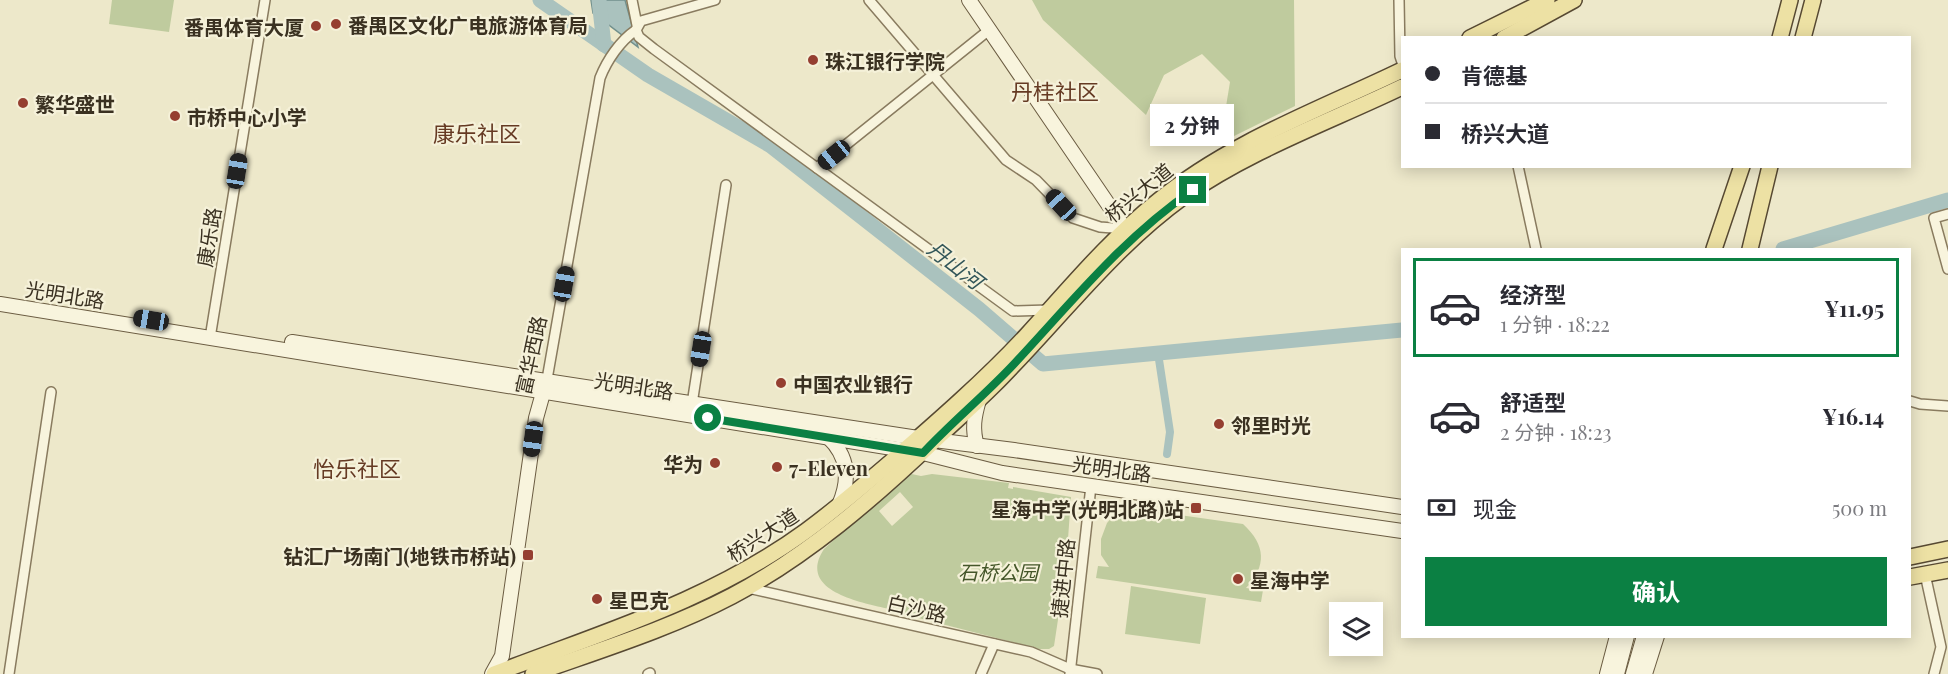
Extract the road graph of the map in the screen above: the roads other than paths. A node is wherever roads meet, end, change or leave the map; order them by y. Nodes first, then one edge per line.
1 (265, 0) edge
2 (632, 0) edge
3 (715, 0) edge
4 (869, 0) edge
5 (969, 0) edge
6 (1399, 0) edge
7 (1546, 0) edge
8 (1574, 0) edge
9 (1780, 0) edge
10 (1790, 0) edge
11 (1813, 0) edge
12 (637, 27) junction
13 (989, 30) junction
14 (1474, 36) edge
15 (1508, 36) edge
16 (1780, 36) edge
17 (1781, 36) edge
18 (1804, 36) edge
19 (1401, 59) edge
20 (1401, 70) edge
21 (933, 75) junction
22 (1401, 87) edge
23 (817, 168) junction
24 (1518, 168) edge
25 (1741, 168) edge
26 (1770, 168) edge
27 (726, 185) dead end
28 (1948, 214) edge
29 (1125, 228) junction
30 (1751, 244) edge
31 (1536, 248) edge
32 (1714, 248) edge
33 (1948, 269) edge
34 (0, 295) edge
35 (0, 304) edge
36 (1049, 310) junction
37 (211, 334) junction
38 (1029, 340) junction
39 (1011, 359) junction
40 (545, 387) junction
41 (51, 392) dead end
42 (979, 400) junction
43 (1911, 401) edge
44 (692, 404) junction
45 (1948, 405) edge
46 (828, 437) junction
47 (934, 441) junction
48 (920, 446) junction
49 (980, 446) junction
50 (904, 450) junction
51 (980, 468) junction
52 (1091, 486) junction
53 (839, 505) junction
54 (1401, 507) edge
55 (1401, 531) edge
56 (1948, 549) edge
57 (1911, 557) edge
58 (1948, 570) edge
59 (1917, 575) edge
60 (727, 582) junction
61 (747, 587) junction
62 (1616, 638) edge
63 (1626, 638) edge
64 (1643, 638) edge
65 (1656, 638) edge
66 (994, 644) junction
67 (1945, 647) edge
68 (1650, 655) junction
69 (1070, 672) edge
70 (9, 674) edge
71 (493, 674) edge
72 (533, 674) edge
73 (981, 674) edge
74 (1097, 674) edge
75 (1607, 674) edge
76 (1617, 674) edge
77 (1633, 674) edge
78 (1640, 674) edge
79 (1645, 674) edge
80 (1934, 674) edge

1 - 37 street, 康乐路
2 - 12 street
3 - 12 street
4 - 21 street
5 - 13 main road
6 - 19 street
7 - 14 main road
8 - 15 main road
9 - 16 main road
10 - 17 main road
11 - 18 main road
12 - 23 street
12 - 40 street, 富华西路
13 - 21 street
13 - 29 main road
20 - 29 main road, 桥兴大道
21 - 23 street
21 - 29 street
22 - 38 main road, 桥兴大道
23 - 36 street
24 - 31 street
25 - 32 main road
26 - 30 main road
27 - 44 street
28 - 33 street
29 - 36 main road, 桥兴大道
34 - 37 main road, 光明北路
35 - 37 main road, 光明北路
36 - 38 main road, 桥兴大道
37 - 40 main road, 光明北路
38 - 39 main road
39 - 42 main road, 桥兴大道
39 - 48 main road, 桥兴大道
40 - 44 main road, 光明北路
40 - 46 main road, 光明北路
40 - 71 main road, 富华西路
41 - 70 street
42 - 47 main road, 桥兴大道
42 - 49 main road
43 - 45 street
44 - 48 main road, 光明北路
46 - 50 main road, 光明北路
46 - 53 main road
47 - 48 main road, 桥兴大道
47 - 49 main road, 光明北路
48 - 50 main road, 桥兴大道
48 - 51 main road, 光明北路
48 - 61 main road, 桥兴大道
49 - 51 main road
49 - 54 main road, 光明北路
50 - 53 main road, 桥兴大道
51 - 52 main road, 光明北路
52 - 55 main road, 光明北路
52 - 69 street, 捷进中路
53 - 60 main road, 桥兴大道
56 - 57 main road
58 - 59 main road
59 - 67 street
60 - 61 street, 白沙路
60 - 71 main road, 桥兴大道
61 - 66 street, 白沙路
61 - 72 main road, 桥兴大道
62 - 75 main road
63 - 76 main road
64 - 77 main road
65 - 68 main road
66 - 69 street, 白沙路
66 - 73 street
67 - 80 street
68 - 78 main road
68 - 79 main road
69 - 74 street, 白沙路

